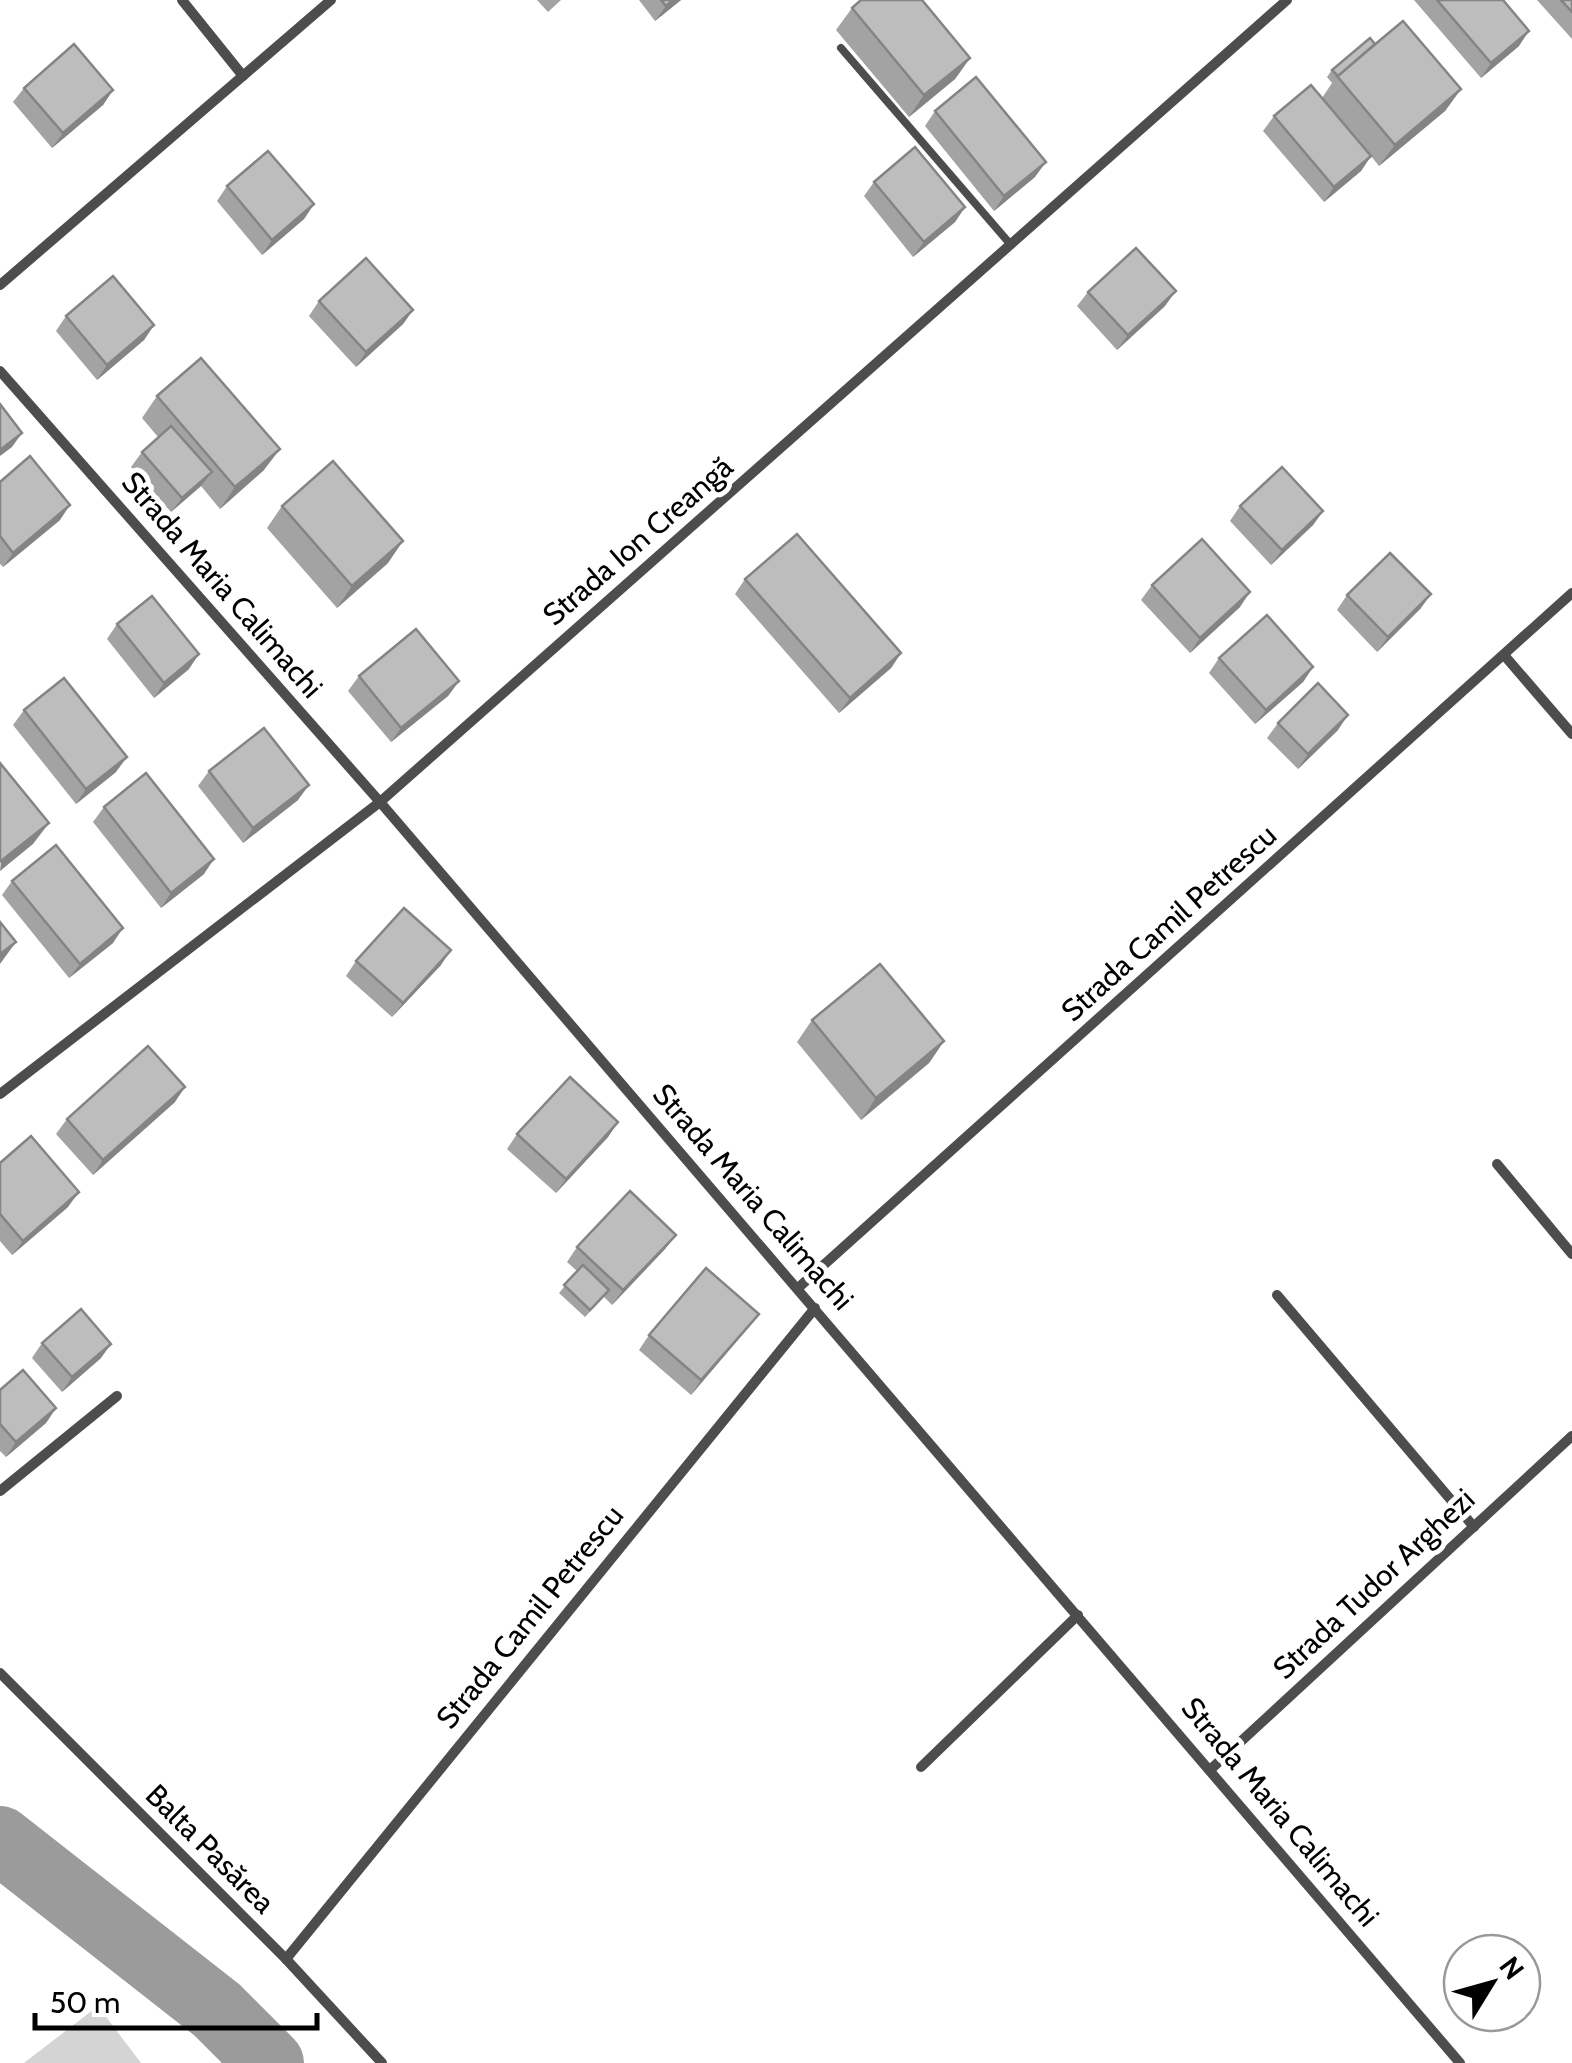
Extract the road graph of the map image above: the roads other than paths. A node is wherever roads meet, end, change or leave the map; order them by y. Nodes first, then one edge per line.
1 (182, 0) edge
2 (331, 0) edge
3 (1288, 0) edge
4 (842, 48) dead end
5 (243, 76) junction
6 (1011, 245) junction
7 (0, 285) edge
8 (0, 371) edge
9 (1572, 592) edge
10 (1504, 654) junction
11 (1572, 734) edge
12 (380, 802) junction
13 (0, 1094) edge
14 (1497, 1164) dead end
15 (1572, 1254) edge
16 (798, 1288) junction
17 (1277, 1295) dead end
18 (815, 1308) junction
19 (117, 1396) dead end
20 (1572, 1436) edge
21 (0, 1491) edge
22 (1474, 1526) junction
23 (1078, 1615) junction
24 (0, 1673) edge
25 (921, 1767) dead end
26 (1211, 1769) junction
27 (286, 1959) junction
28 (382, 2063) edge
29 (1460, 2063) edge

1 - 5 street
2 - 5 street
3 - 6 street, Strada Ion Creangă
4 - 6 lane
5 - 7 street
6 - 12 street, Strada Ion Creangă
8 - 12 street, Strada Maria Calimachi
9 - 10 street, Strada Camil Petrescu
10 - 11 street
10 - 16 street, Strada Camil Petrescu
12 - 13 street, Strada Ion Creangă
12 - 16 street, Strada Maria Calimachi
14 - 15 street
16 - 18 street, Strada Maria Calimachi
17 - 22 street
18 - 23 street, Strada Maria Calimachi
18 - 27 street, Strada Camil Petrescu
19 - 21 street
20 - 22 street, Strada Tudor Arghezi
22 - 26 street, Strada Tudor Arghezi
23 - 25 street
23 - 26 street, Strada Maria Calimachi
24 - 27 street, Balta Pasărea
26 - 29 street, Strada Maria Calimachi
27 - 28 street, Balta Pasărea

